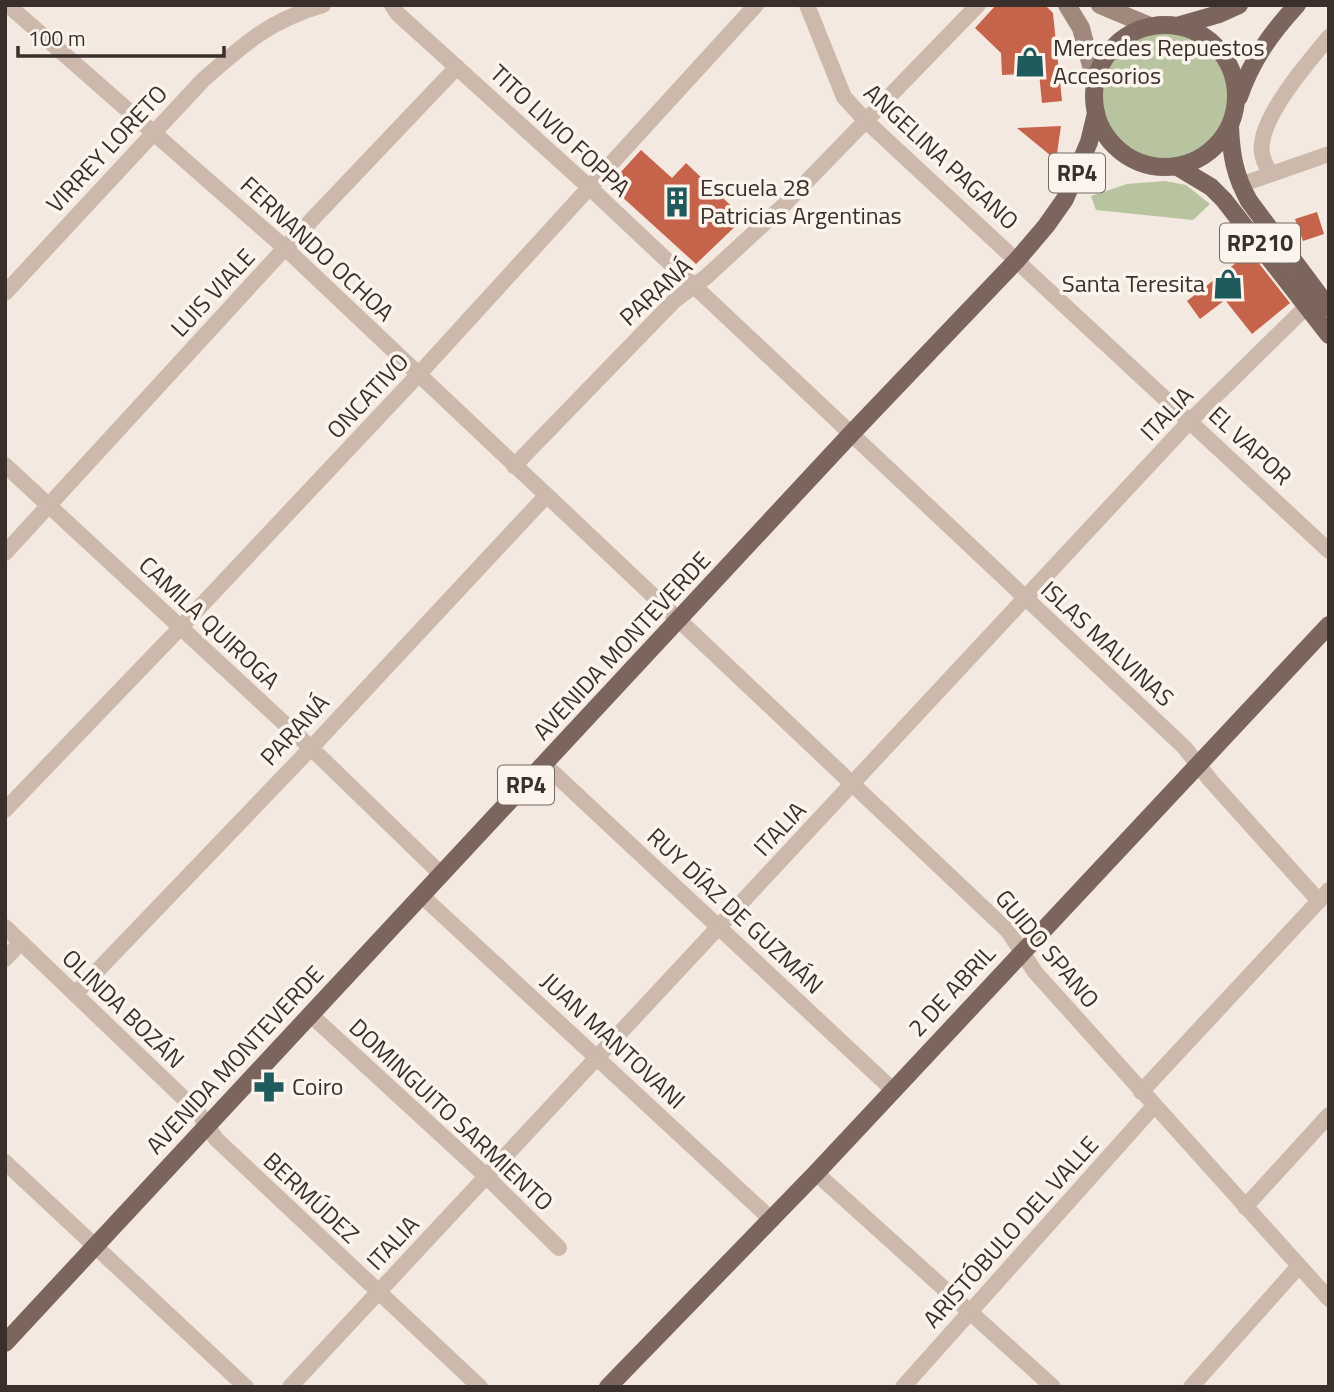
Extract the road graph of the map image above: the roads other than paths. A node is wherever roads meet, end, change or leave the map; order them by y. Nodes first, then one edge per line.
1 (323, 5) edge
2 (392, 5) edge
3 (756, 5) edge
4 (807, 5) edge
5 (978, 5) edge
6 (1067, 5) edge
7 (1100, 5) edge
8 (1239, 5) edge
9 (1297, 5) edge
10 (13, 11) edge
11 (1150, 26) junction
12 (1177, 26) junction
13 (1329, 37) edge
14 (457, 67) junction
15 (1095, 81) junction
16 (1237, 103) junction
17 (1096, 113) junction
18 (865, 120) junction
19 (1230, 126) junction
20 (154, 132) junction
21 (1329, 154) edge
22 (1177, 166) junction
23 (1271, 174) junction
24 (1240, 185) junction
25 (589, 187) junction
26 (285, 248) junction
27 (1017, 260) junction
28 (693, 287) junction
29 (5, 293) edge
30 (1307, 306) junction
31 (1329, 308) edge
32 (1329, 335) edge
33 (418, 375) junction
34 (1191, 421) junction
35 (850, 435) junction
36 (5, 465) edge
37 (514, 466) junction
38 (546, 496) junction
39 (49, 506) junction
40 (1329, 551) edge
41 (5, 553) edge
42 (1027, 599) junction
43 (680, 620) junction
44 (1329, 625) edge
45 (180, 628) junction
46 (311, 748) junction
47 (1199, 764) junction
48 (545, 765) junction
49 (853, 783) junction
50 (5, 810) edge
51 (442, 874) junction
52 (1324, 895) edge
53 (422, 896) junction
54 (720, 926) junction
55 (5, 927) edge
56 (21, 942) junction
57 (1022, 952) junction
58 (5, 959) edge
59 (75, 994) junction
60 (312, 1016) junction
61 (599, 1058) junction
62 (894, 1091) junction
63 (1142, 1092) junction
64 (1154, 1107) junction
65 (1329, 1115) edge
66 (208, 1125) junction
67 (5, 1162) edge
68 (816, 1173) junction
69 (486, 1176) junction
70 (1245, 1207) junction
71 (772, 1220) junction
72 (95, 1245) junction
73 (559, 1248) dead end
74 (1299, 1266) junction
75 (378, 1293) junction
76 (1329, 1299) edge
77 (970, 1312) junction
78 (5, 1343) edge
79 (246, 1387) edge
80 (290, 1387) edge
81 (480, 1387) edge
82 (608, 1387) edge
83 (902, 1387) edge
84 (1053, 1387) edge
85 (1191, 1387) edge

1 - 20 street, VIRREY LORETO
2 - 14 street, TITO LIVIO FOPPA
3 - 25 street, ONCATIVO
4 - 18 street, ANGELINA PAGANO
5 - 18 street, PARANÁ
6 - 15 main road
7 - 11 main road
8 - 12 main road, RP4
9 - 16 main road, RP4
10 - 20 street, FERNANDO OCHOA
11 - 12 main road, RP4
11 - 15 main road, RP4
12 - 16 main road, RP4
13 - 23 street
14 - 25 street, TITO LIVIO FOPPA
14 - 26 street, LUIS VIALE
15 - 17 main road, RP4
16 - 19 main road, RP4
17 - 22 main road, RP4
17 - 27 main road, AVENIDA MONTEVERDE / RP4
18 - 27 street, ANGELINA PAGANO
18 - 28 street, PARANÁ
19 - 22 main road, RP4
19 - 24 main road, RP4
20 - 26 street, FERNANDO OCHOA
20 - 29 street, VIRREY LORETO
21 - 23 street
22 - 30 main road, RP210
23 - 24 street
24 - 31 main road, RP4
25 - 28 street, TITO LIVIO FOPPA
25 - 33 street, ONCATIVO
26 - 33 street, FERNANDO OCHOA
26 - 39 street, LUIS VIALE
27 - 34 street, EL VAPOR
27 - 35 main road, AVENIDA MONTEVERDE / RP4
28 - 35 street, TITO LIVIO FOPPA
28 - 37 street, PARANÁ
30 - 32 main road, RP210
30 - 34 street, ITALIA
33 - 37 street, FERNANDO OCHOA
33 - 45 street, ONCATIVO
34 - 40 street, EL VAPOR
34 - 42 street, ITALIA
35 - 42 street, ISLAS MALVINAS
35 - 43 main road, AVENIDA MONTEVERDE / RP4
36 - 39 street, CAMILA QUIROGA
37 - 38 street, FERNANDO OCHOA
38 - 43 street, FERNANDO OCHOA
38 - 46 street, PARANÁ
39 - 41 street, LUIS VIALE
39 - 45 street, CAMILA QUIROGA
42 - 47 street, ISLAS MALVINAS
42 - 49 street, ITALIA
43 - 48 main road, AVENIDA MONTEVERDE / RP4
43 - 49 street, GUIDO SPANO
44 - 47 main road, 2 DE ABRIL
45 - 46 street, CAMILA QUIROGA
45 - 50 street, ONCATIVO
46 - 51 street, CAMILA QUIROGA
46 - 59 street, PARANÁ
47 - 52 street, ISLAS MALVINAS
47 - 57 main road, 2 DE ABRIL
48 - 51 main road, AVENIDA MONTEVERDE / RP4
48 - 54 street, RUY DÍAZ DE GUZMÁN
49 - 54 street, ITALIA
49 - 57 street, GUIDO SPANO
51 - 53 main road, AVENIDA MONTEVERDE / RP4
52 - 63 street
53 - 60 main road, AVENIDA MONTEVERDE / RP4
53 - 61 street, JUAN MANTOVANI
54 - 61 street, ITALIA
54 - 62 street, RUY DÍAZ DE GUZMÁN
55 - 56 street, OLINDA BOZÁN
56 - 58 street
56 - 59 street, OLINDA BOZÁN
57 - 62 main road, 2 DE ABRIL
57 - 63 street, GUIDO SPANO
59 - 66 street, OLINDA BOZÁN
60 - 66 main road, AVENIDA MONTEVERDE / RP4
60 - 69 street, DOMINGUITO SARMIENTO
61 - 69 street, ITALIA
61 - 71 street, JUAN MANTOVANI
62 - 68 main road, 2 DE ABRIL
63 - 64 street, GUIDO SPANO
64 - 70 street, GUIDO SPANO
64 - 77 street, ARISTÓBULO DEL VALLE
65 - 70 street
66 - 72 main road, AVENIDA MONTEVERDE / RP4
66 - 75 street, BERMÚDEZ
67 - 72 street
68 - 71 main road, 2 DE ABRIL
68 - 77 street
69 - 73 street, DOMINGUITO SARMIENTO
69 - 75 street, ITALIA
70 - 74 street, GUIDO SPANO
71 - 82 main road, 2 DE ABRIL
72 - 78 main road, AVENIDA MONTEVERDE / RP4
72 - 79 street
74 - 76 street, GUIDO SPANO
74 - 85 street
75 - 80 street, ITALIA
75 - 81 street, BERMÚDEZ
77 - 83 street, ARISTÓBULO DEL VALLE
77 - 84 street

